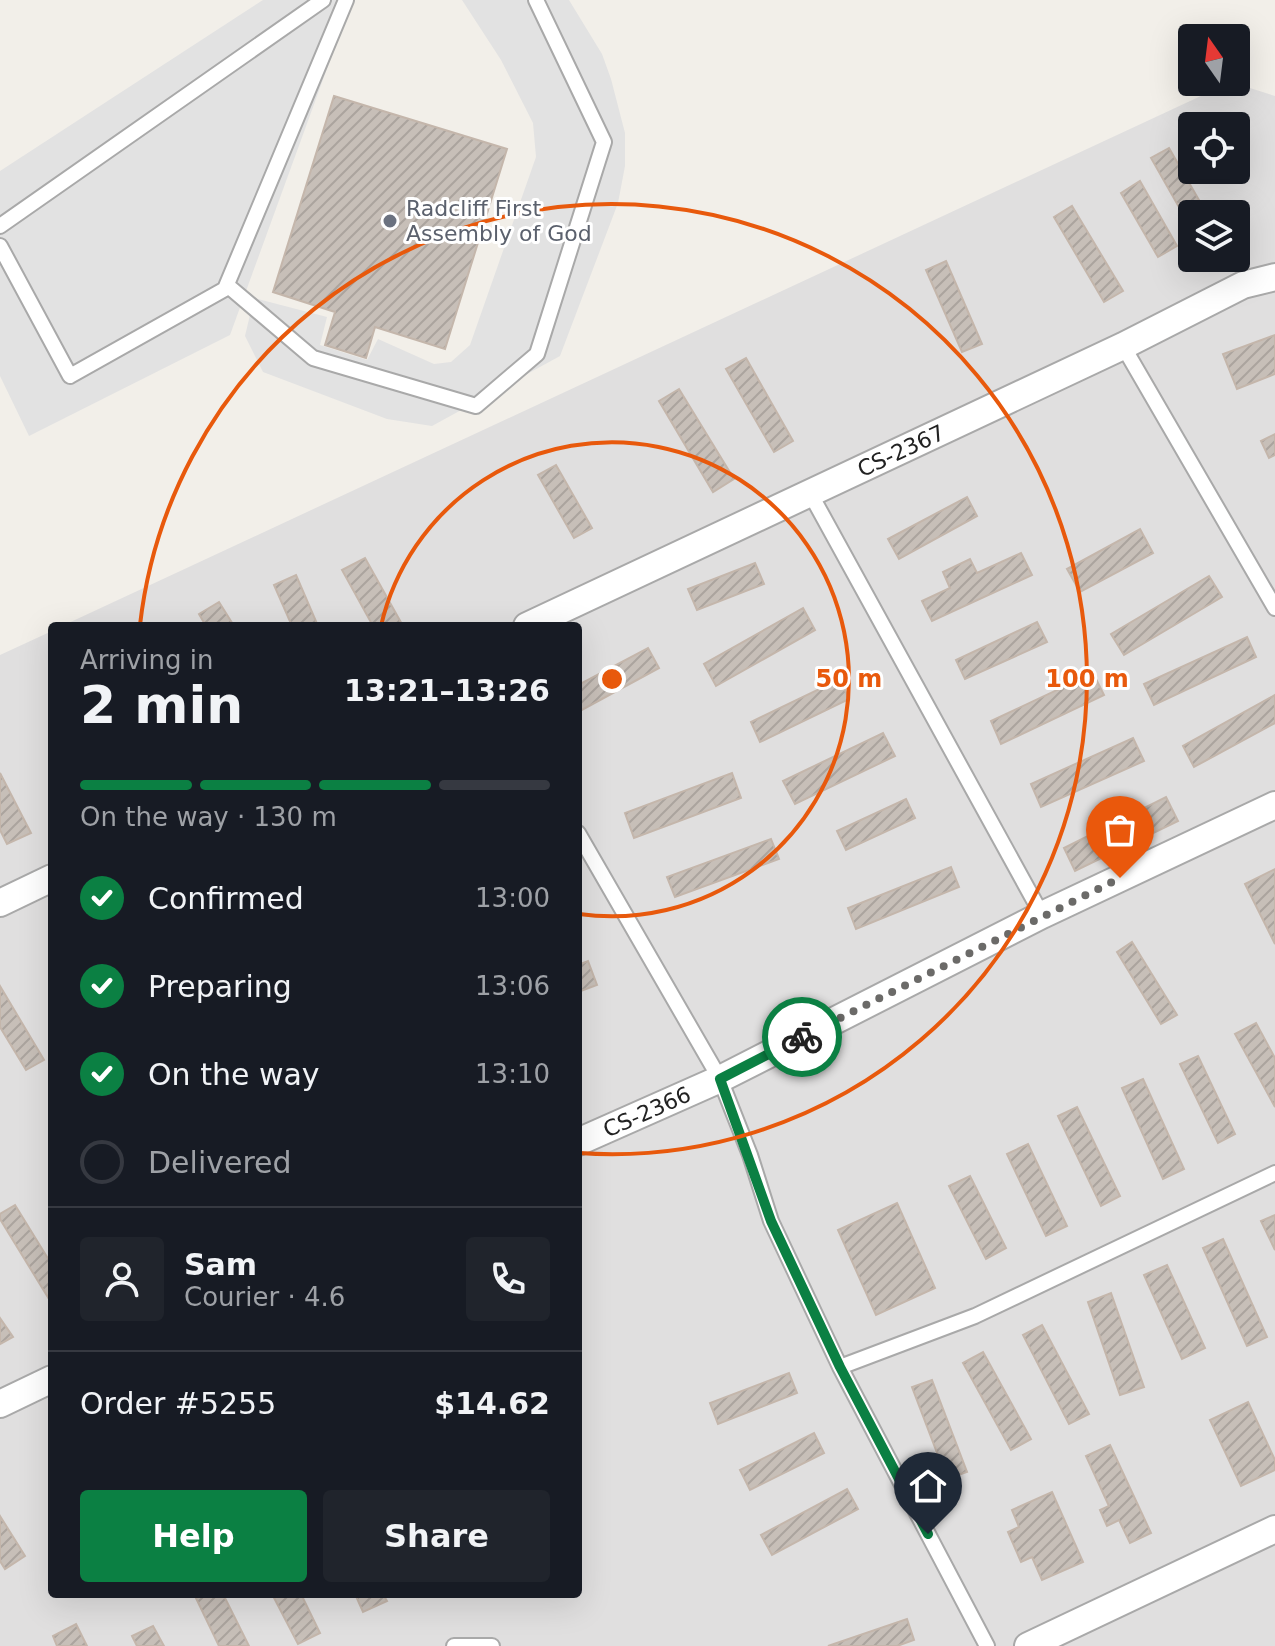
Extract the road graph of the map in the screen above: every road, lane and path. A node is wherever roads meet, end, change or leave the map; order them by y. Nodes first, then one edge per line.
1 (323, 0) edge
2 (346, 0) edge
3 (536, 0) edge
4 (0, 226) edge
5 (0, 246) edge
6 (1275, 277) edge
7 (227, 285) junction
8 (1123, 346) junction
9 (810, 493) junction
10 (1275, 608) edge
11 (536, 622) edge
12 (1275, 805) edge
13 (582, 840) edge
14 (48, 880) edge
15 (0, 903) edge
16 (1042, 915) junction
17 (720, 1079) junction
18 (582, 1140) edge
19 (1275, 1173) edge
20 (840, 1367) junction
21 (48, 1381) edge
22 (0, 1404) edge
23 (1275, 1529) edge
24 (454, 1646) edge
25 (492, 1646) edge
26 (987, 1646) edge
27 (1028, 1646) edge

1 - 4 lane
2 - 7 lane
3 - 7 lane
5 - 7 lane
6 - 8 street, CS-2367
8 - 9 street, CS-2367
8 - 10 lane
9 - 11 street, CS-2367
9 - 16 lane
12 - 16 street, CS-2366
13 - 17 lane
14 - 15 street
16 - 17 street, CS-2366
17 - 18 street, CS-2366
17 - 20 lane
19 - 20 lane
20 - 26 lane
21 - 22 street
23 - 27 street
24 - 25 lane

